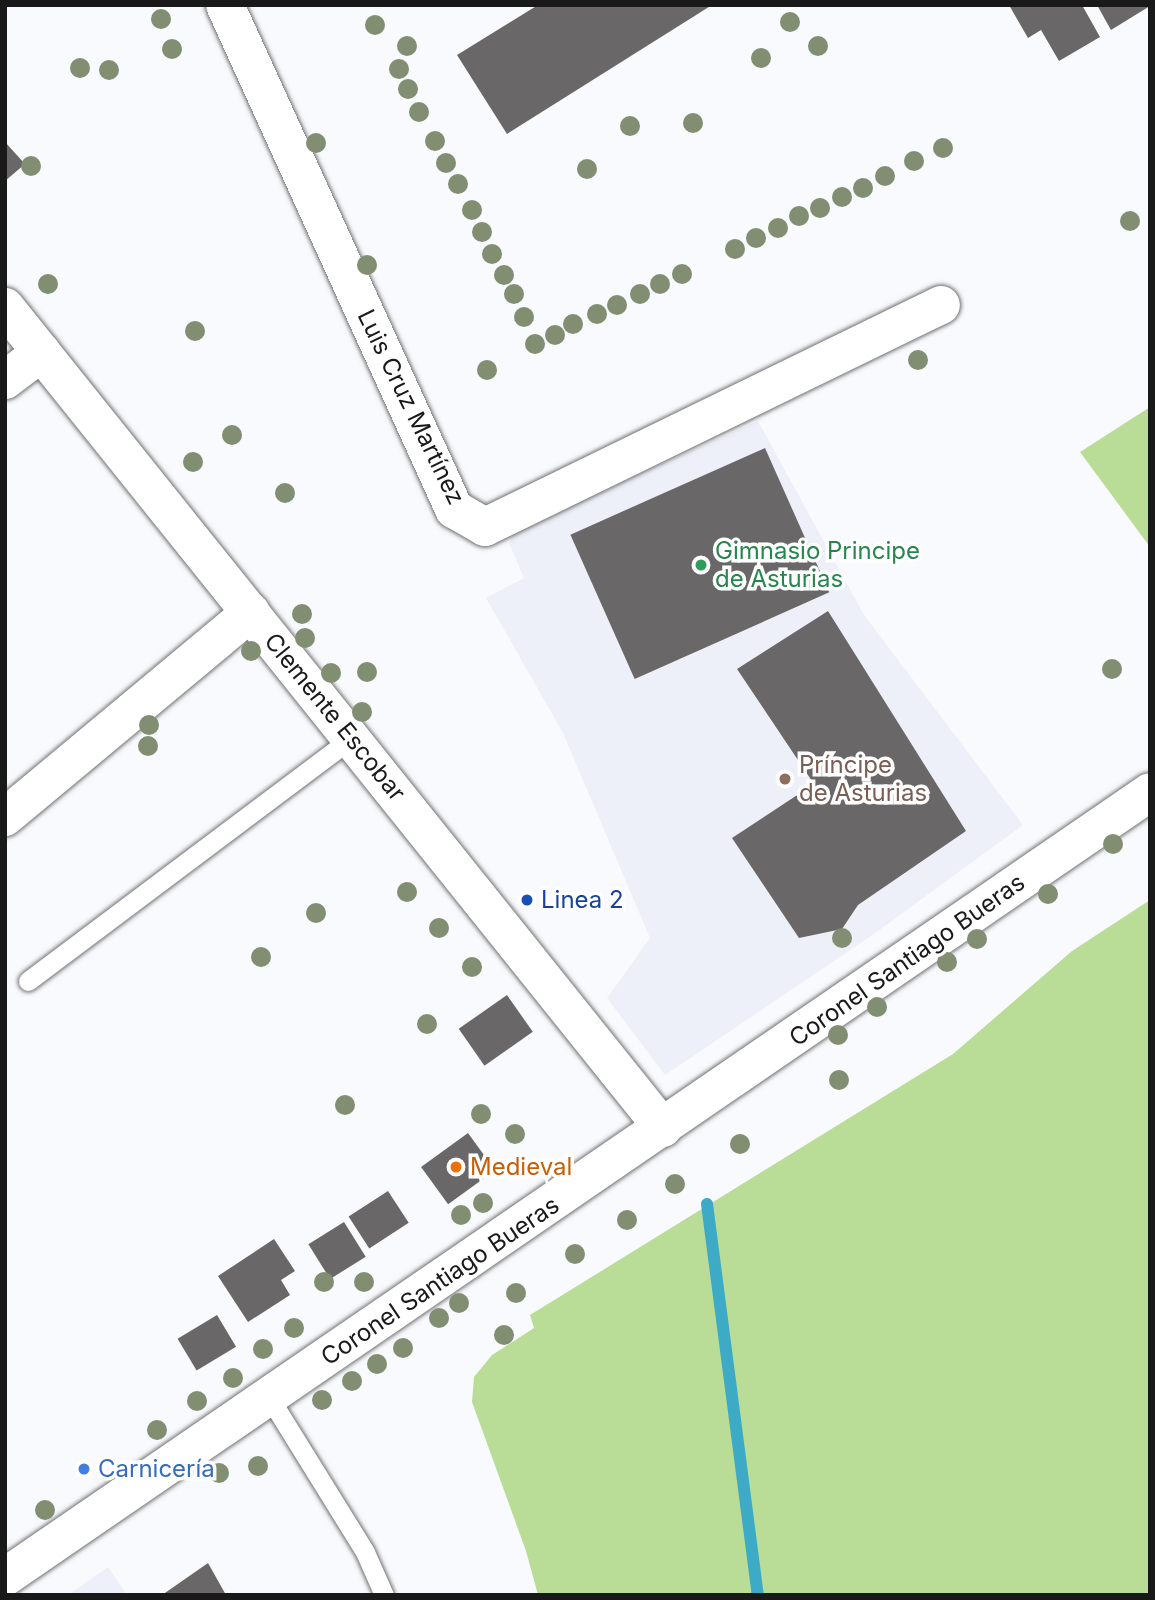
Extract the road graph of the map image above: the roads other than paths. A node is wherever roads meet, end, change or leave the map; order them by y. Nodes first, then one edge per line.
1 (225, 5) edge
2 (942, 305) dead end
3 (5, 306) edge
4 (42, 352) junction
5 (5, 380) edge
6 (251, 612) junction
7 (352, 738) junction
8 (1150, 792) edge
9 (5, 817) edge
10 (28, 981) dead end
11 (663, 1128) junction
12 (269, 1397) junction
13 (5, 1577) edge
14 (384, 1595) edge

1 - 2 street, Luis Cruz Martínez
3 - 4 street, Clemente Escobar
4 - 5 street
4 - 6 street, Clemente Escobar
6 - 7 street, Clemente Escobar
6 - 9 street
7 - 10 lane
7 - 11 street, Clemente Escobar
8 - 11 street, Coronel Santiago Bueras
11 - 12 street, Coronel Santiago Bueras
12 - 13 street, Coronel Santiago Bueras
12 - 14 lane

